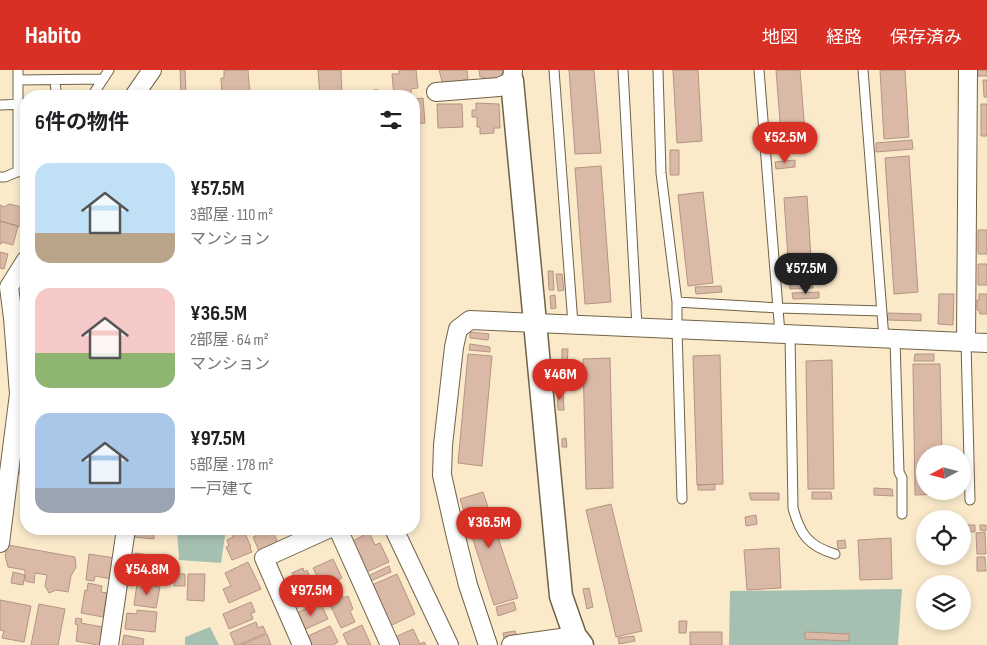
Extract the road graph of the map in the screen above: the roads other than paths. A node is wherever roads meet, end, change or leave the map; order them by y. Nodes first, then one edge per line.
1 (18, 70) edge
2 (109, 70) edge
3 (152, 70) edge
4 (554, 70) edge
5 (624, 70) edge
6 (658, 70) edge
7 (759, 70) edge
8 (863, 70) edge
9 (968, 70) edge
10 (513, 75) edge
11 (103, 79) junction
12 (18, 80) junction
13 (55, 80) junction
14 (56, 90) edge
15 (96, 90) edge
16 (138, 90) edge
17 (20, 92) edge
18 (436, 92) dead end
19 (20, 104) edge
20 (0, 105) edge
21 (20, 171) edge
22 (0, 177) edge
23 (20, 267) edge
24 (5, 285) edge
25 (677, 302) junction
26 (779, 308) junction
27 (882, 311) junction
28 (20, 318) edge
29 (535, 323) junction
30 (573, 324) junction
31 (637, 328) junction
32 (677, 329) junction
33 (785, 334) junction
34 (890, 339) junction
35 (966, 342) junction
36 (987, 343) edge
37 (969, 445) edge
38 (682, 499) dead end
39 (902, 514) dead end
40 (125, 535) edge
41 (315, 535) edge
42 (341, 535) edge
43 (397, 535) edge
44 (0, 543) edge
45 (835, 554) dead end
46 (578, 640) edge
47 (109, 645) edge
48 (302, 645) edge
49 (390, 645) edge
50 (449, 645) edge
51 (488, 645) edge
52 (511, 645) edge

1 - 12 lane
2 - 11 lane
3 - 16 street
4 - 30 lane
5 - 31 lane
6 - 25 lane
7 - 26 lane
8 - 27 lane
9 - 35 street
10 - 18 street
10 - 29 street
11 - 13 lane
11 - 15 lane
12 - 13 lane
12 - 17 lane
13 - 14 lane
19 - 20 lane
21 - 22 lane
23 - 24 street
24 - 28 street
25 - 26 lane
25 - 32 lane
26 - 27 lane
26 - 33 lane
27 - 34 lane
28 - 44 street
29 - 30 street
29 - 46 street
29 - 51 street
30 - 31 street
31 - 32 street
32 - 33 street
32 - 38 lane
33 - 34 street
33 - 45 lane
34 - 35 street
34 - 39 lane
35 - 36 street
35 - 37 lane
40 - 47 street
41 - 48 street
42 - 49 street
43 - 50 street
46 - 52 street

